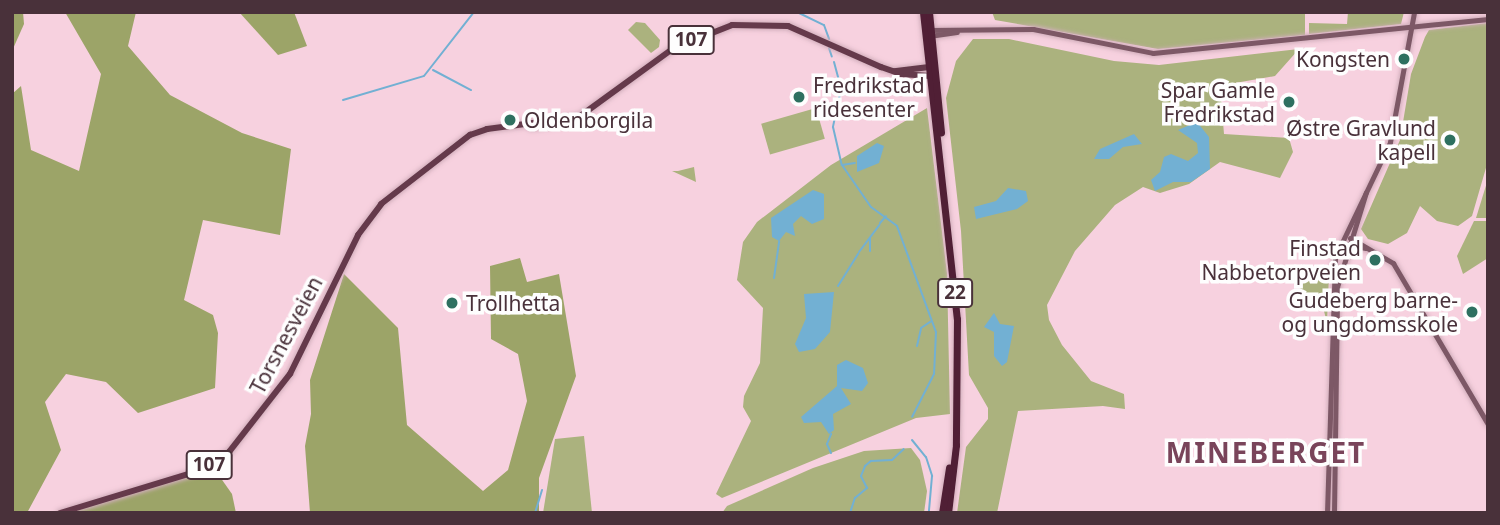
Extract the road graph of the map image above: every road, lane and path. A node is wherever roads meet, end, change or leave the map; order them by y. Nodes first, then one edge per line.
1 (923, 12) edge
2 (929, 12) edge
3 (1414, 12) edge
4 (1488, 19) edge
5 (1413, 24) junction
6 (930, 33) junction
7 (931, 72) junction
8 (1347, 237) junction
9 (1341, 242) junction
10 (1348, 245) junction
11 (1366, 248) junction
12 (1488, 424) edge
13 (955, 437) junction
14 (60, 513) edge
15 (942, 513) edge
16 (948, 513) edge
17 (1326, 513) edge
18 (1334, 513) edge

1 - 6 highway, 22
2 - 6 highway, 22
3 - 5 street
4 - 5 street
5 - 6 street
5 - 8 street
6 - 7 highway, 22
7 - 13 highway, 22
7 - 14 main road, Torsnesveien / 107
8 - 9 street
8 - 10 street
8 - 11 street
9 - 10 street
9 - 17 street
10 - 11 street
10 - 18 street
11 - 12 street
13 - 15 highway, 22
13 - 16 highway, 22

